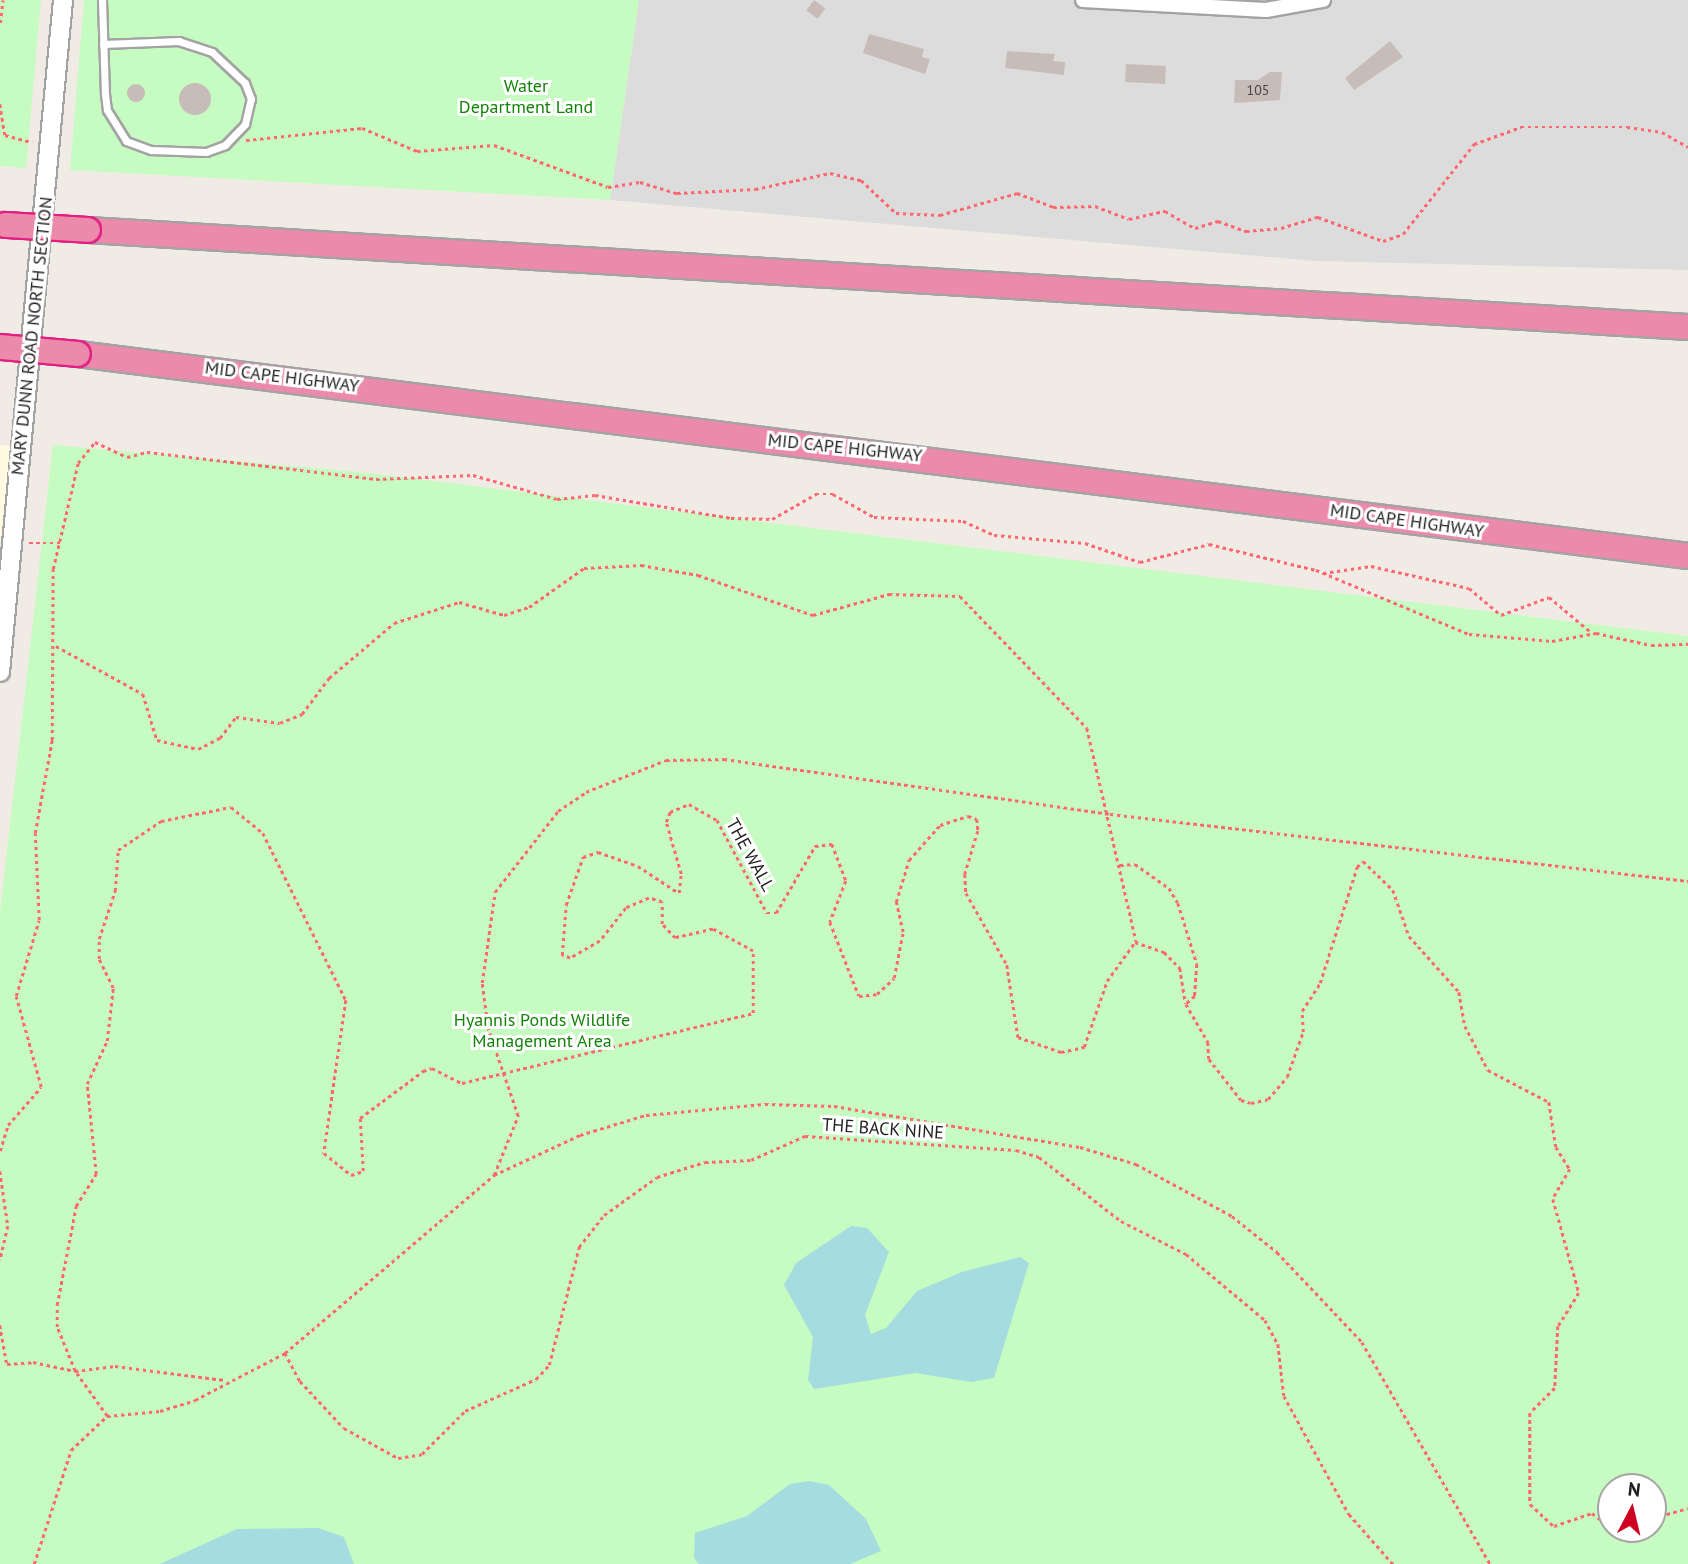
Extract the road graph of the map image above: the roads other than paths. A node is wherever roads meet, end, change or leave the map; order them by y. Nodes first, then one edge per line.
1 (63, 0) edge
2 (102, 0) edge
3 (1083, 0) edge
4 (1323, 0) edge
5 (103, 44) junction
6 (2, 225) edge
7 (1688, 327) edge
8 (0, 348) edge
9 (1688, 556) edge
10 (0, 672) edge

1 - 10 street, MARY DUNN ROAD NORTH SECTION
2 - 5 lane
3 - 4 street
5 - 5 lane
6 - 7 highway, bridge
8 - 9 highway, MID CAPE HIGHWAY, bridge

